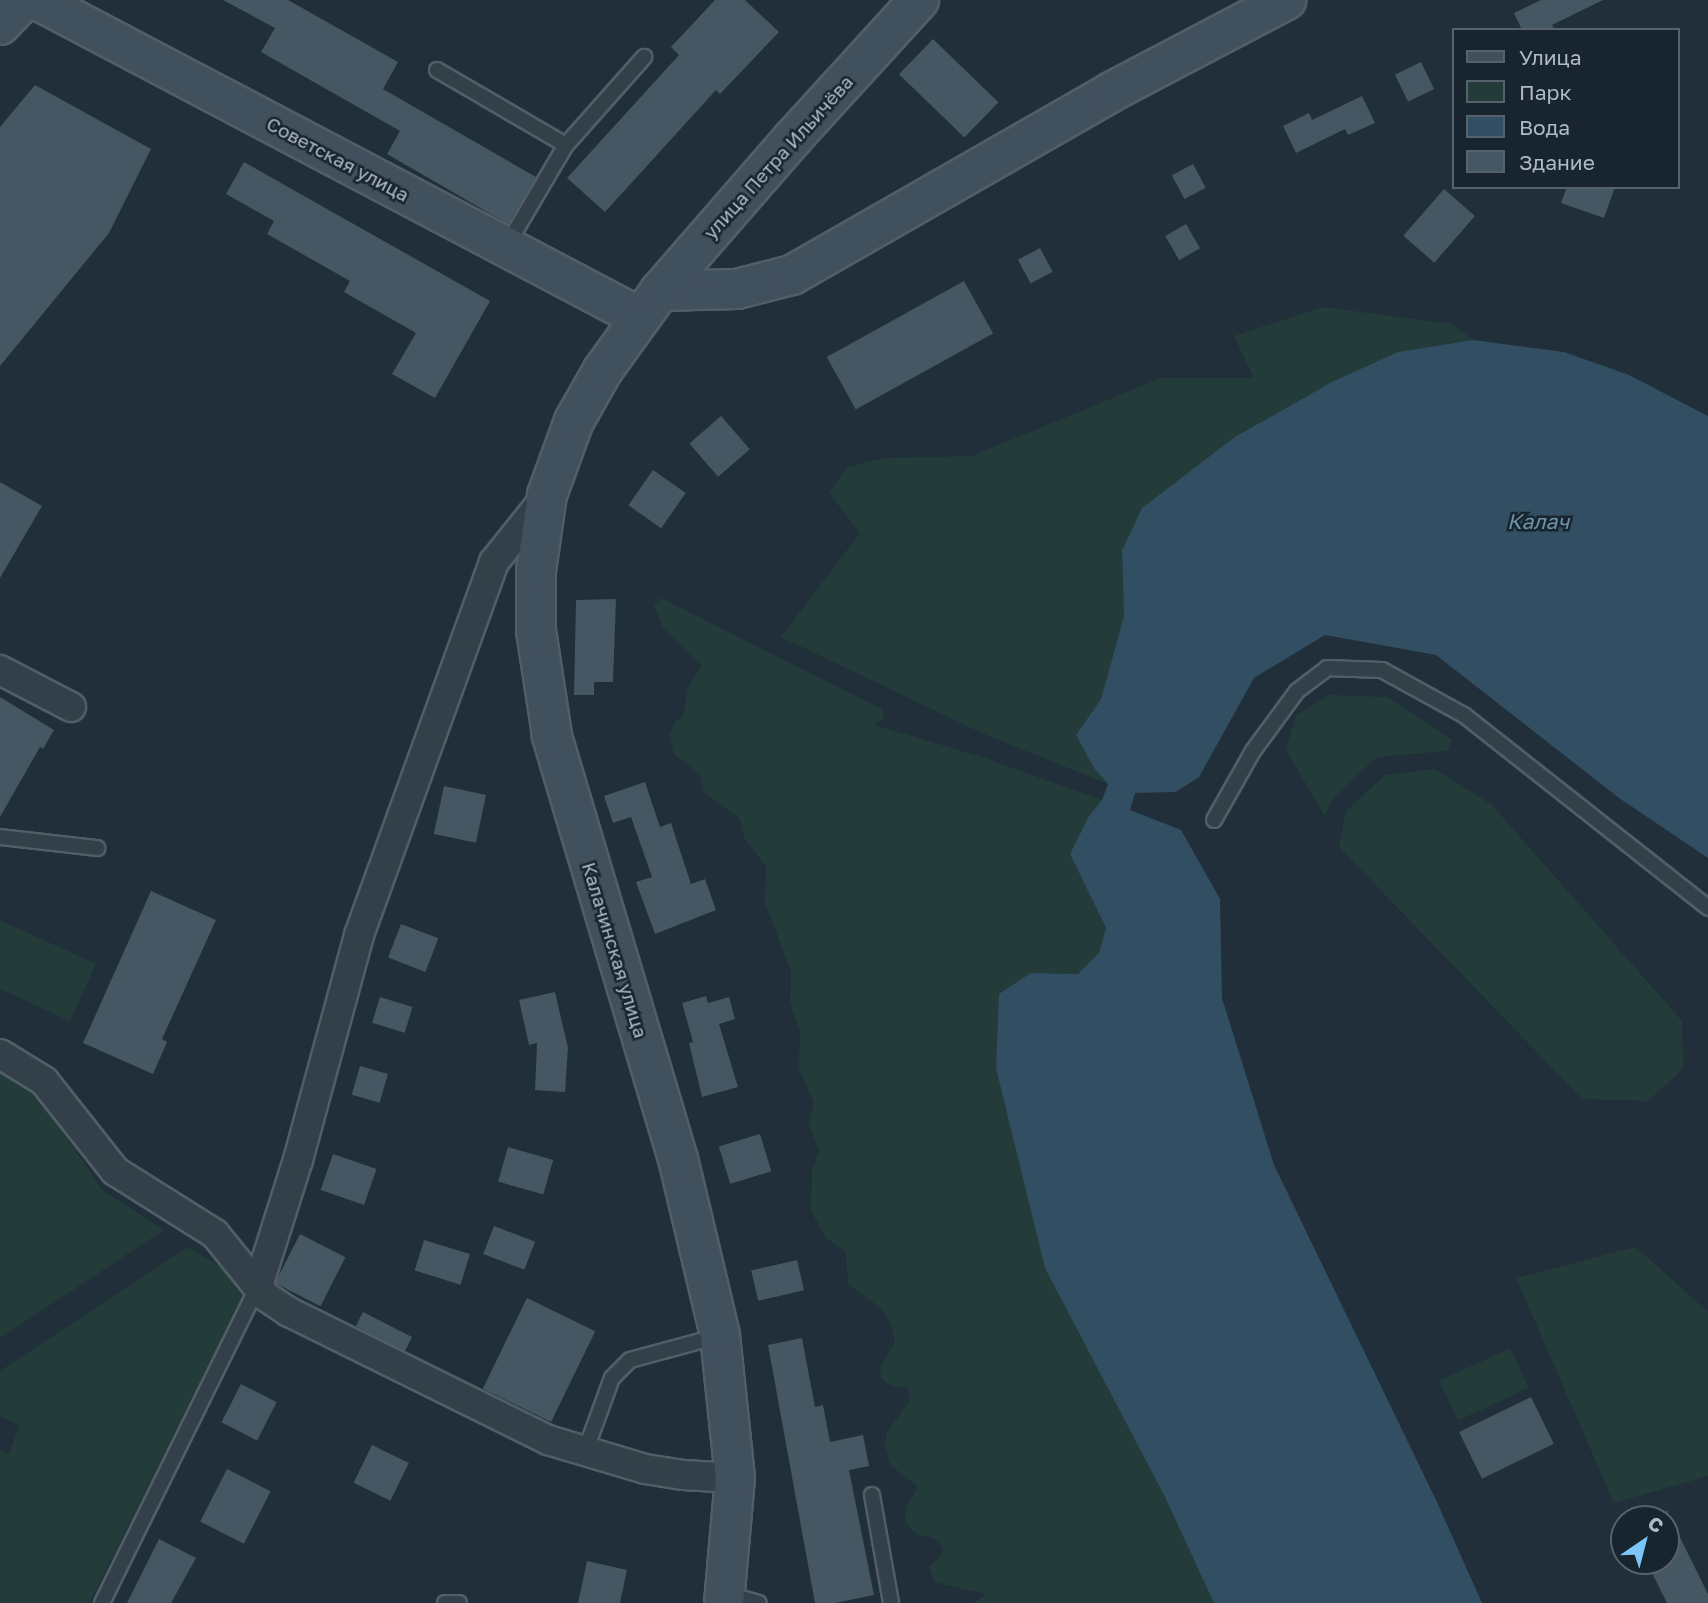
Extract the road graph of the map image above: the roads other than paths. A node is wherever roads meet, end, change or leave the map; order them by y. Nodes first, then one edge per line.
1 (24, 0) edge
2 (37, 0) edge
3 (919, 0) edge
4 (1286, 0) edge
5 (0, 24) edge
6 (644, 57) dead end
7 (437, 70) dead end
8 (566, 145) junction
9 (506, 247) junction
10 (650, 304) junction
11 (547, 495) junction
12 (0, 670) edge
13 (71, 707) dead end
14 (1214, 820) dead end
15 (0, 837) edge
16 (97, 848) dead end
17 (1708, 908) edge
18 (0, 1054) edge
19 (258, 1286) junction
20 (720, 1335) junction
21 (585, 1452) junction
22 (736, 1478) junction
23 (872, 1495) dead end
24 (736, 1600) edge
25 (102, 1603) edge
26 (445, 1603) edge
27 (459, 1603) edge
28 (891, 1603) edge

1 - 5 main road
2 - 9 main road, Советская улица
3 - 10 main road, улица Петра Ильичёва
4 - 10 main road
6 - 8 lane
7 - 8 lane
8 - 9 lane
9 - 10 main road, Советская улица
10 - 11 main road, Калачинская улица
11 - 19 street
11 - 20 main road, Калачинская улица
12 - 13 street
14 - 17 lane
15 - 16 lane
18 - 19 street
19 - 21 street
19 - 25 lane
20 - 21 lane
20 - 22 main road, Калачинская улица
21 - 22 street
22 - 24 main road, Калачинская улица
23 - 28 lane
26 - 27 lane

